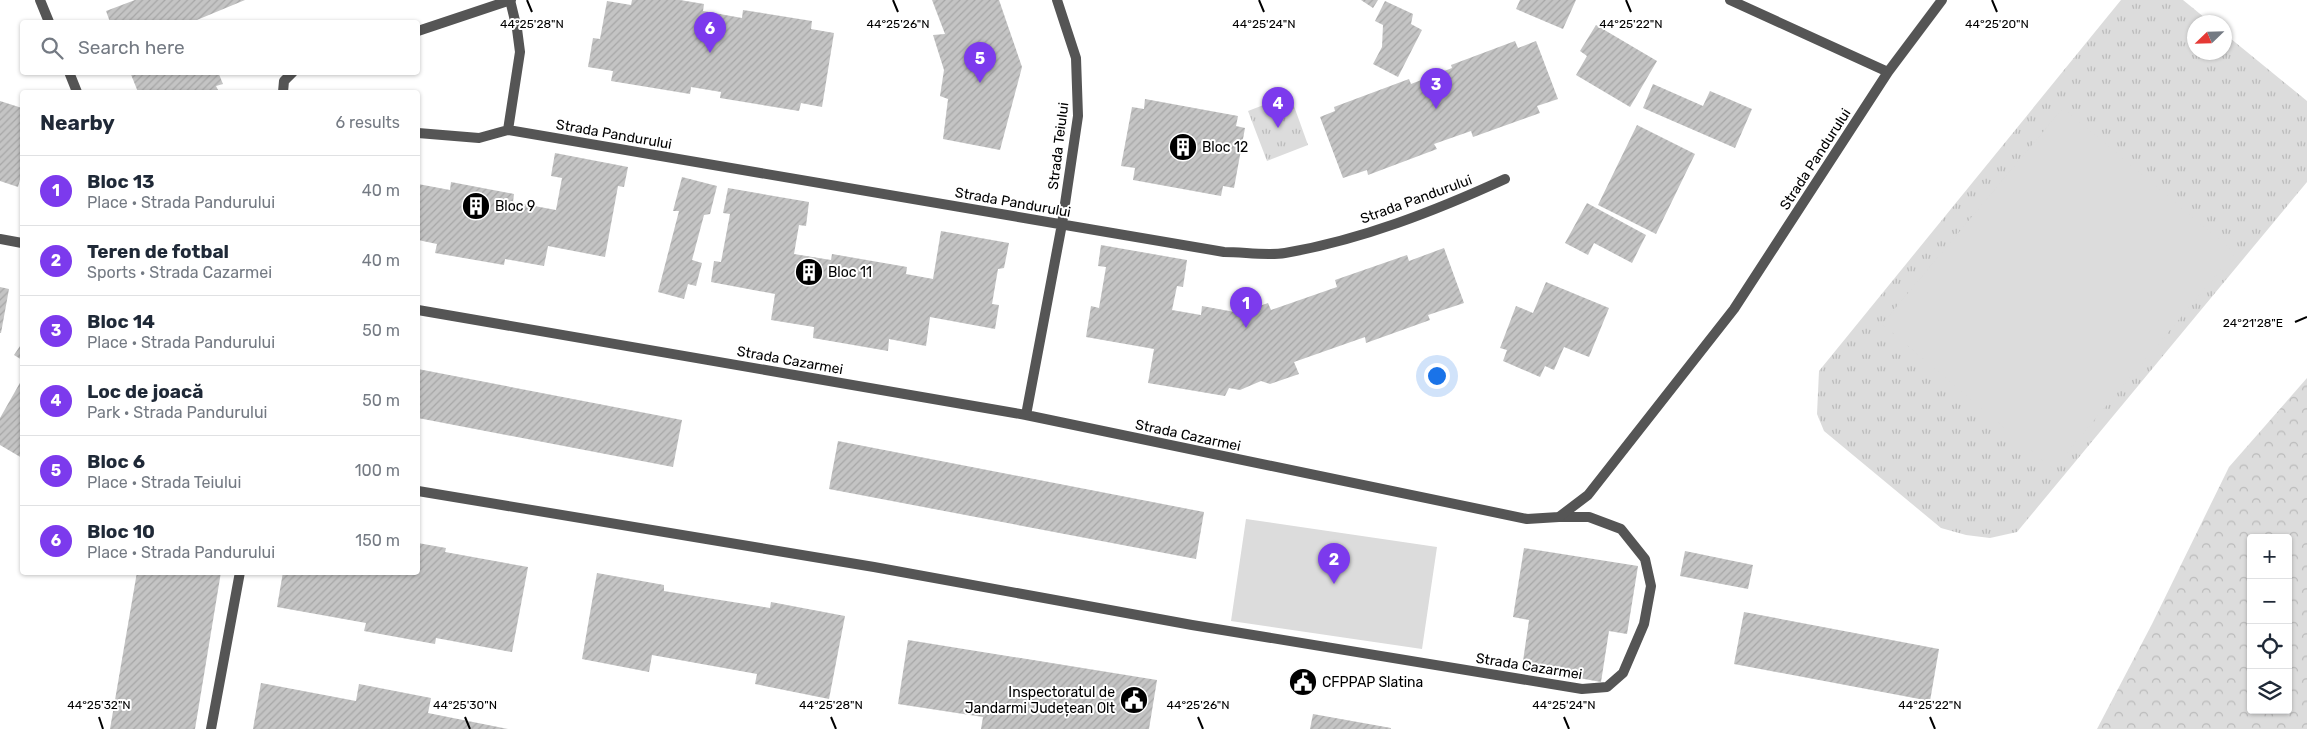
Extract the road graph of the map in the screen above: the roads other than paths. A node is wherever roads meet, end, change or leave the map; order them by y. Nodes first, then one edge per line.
1 (40, 0) edge
2 (511, 0) edge
3 (1057, 0) edge
4 (1730, 0) edge
5 (1942, 0) edge
6 (48, 20) edge
7 (420, 30) edge
8 (1888, 72) junction
9 (70, 75) edge
10 (290, 75) edge
11 (76, 90) edge
12 (283, 90) edge
13 (508, 130) junction
14 (420, 133) edge
15 (1505, 180) dead end
16 (1062, 224) junction
17 (0, 239) edge
18 (20, 243) edge
19 (420, 310) edge
20 (1026, 415) junction
21 (420, 491) edge
22 (1559, 517) junction
23 (239, 575) edge
24 (211, 729) edge

1 - 6 street
2 - 7 street
2 - 13 street
3 - 16 street, Strada Teiului
4 - 8 street
5 - 8 street, Strada Pandurului
8 - 22 street, Strada Pandurului
9 - 11 street
10 - 12 street
13 - 14 street
13 - 16 street, Strada Pandurului
15 - 16 street, Strada Pandurului
16 - 20 street, Strada Teiului
17 - 18 street
19 - 20 street, Strada Cazarmei
20 - 22 street, Strada Cazarmei
21 - 22 street, Strada Cazarmei
23 - 24 street

